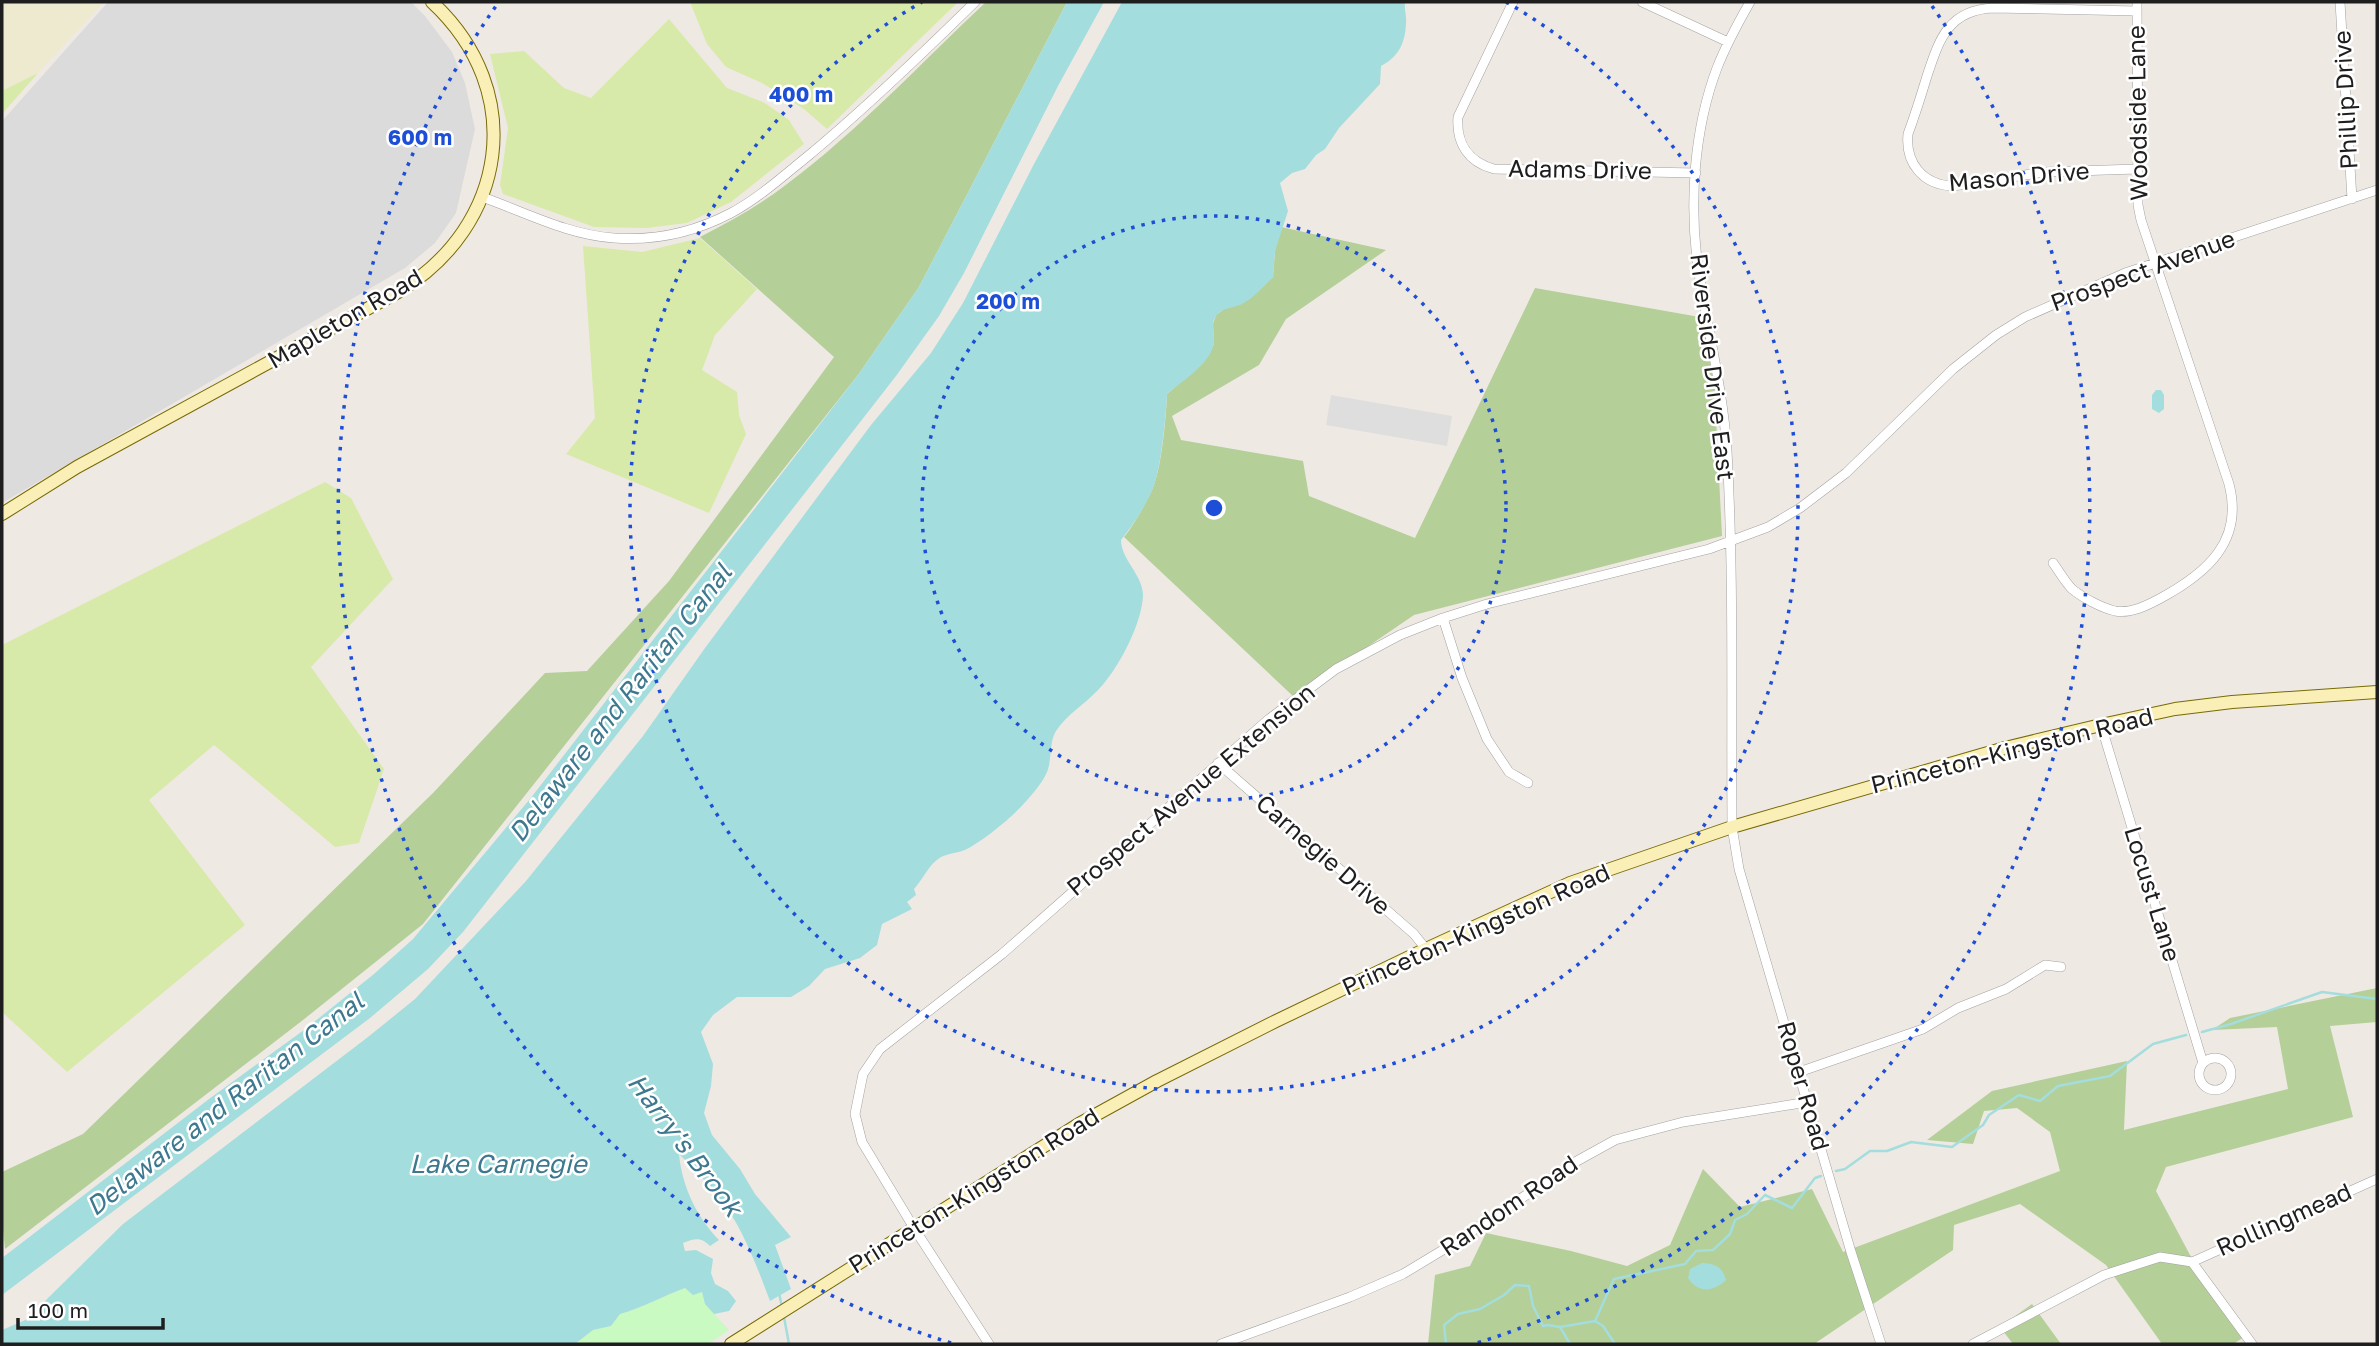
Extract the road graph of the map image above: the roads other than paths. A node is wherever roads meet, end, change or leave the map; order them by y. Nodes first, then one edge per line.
1 (432, 2) edge
2 (975, 2) edge
3 (1513, 2) edge
4 (1642, 2) edge
5 (1750, 2) edge
6 (2340, 2) edge
7 (2137, 6) edge
8 (1728, 42) junction
9 (2137, 170) junction
10 (1696, 173) junction
11 (2377, 190) edge
12 (482, 197) junction
13 (2351, 199) junction
14 (2156, 263) junction
15 (2, 514) edge
16 (1730, 543) junction
17 (2053, 563) dead end
18 (1443, 618) junction
19 (2377, 692) edge
20 (2101, 725) junction
21 (1218, 764) junction
22 (1528, 783) dead end
23 (1732, 827) junction
24 (1426, 949) junction
25 (2061, 967) dead end
26 (2203, 1063) dead end
27 (1799, 1072) junction
28 (1808, 1102) junction
29 (2377, 1179) edge
30 (914, 1228) junction
31 (2192, 1262) junction
32 (731, 1344) edge
33 (989, 1344) edge
34 (1221, 1344) edge
35 (1881, 1344) edge
36 (1973, 1344) edge
37 (2252, 1344) edge

1 - 12 main road, Mapleton Road
2 - 12 street
3 - 10 street, Adams Drive
4 - 8 street
5 - 8 street, Riverside Drive East
6 - 13 street, Phillip Drive
7 - 9 street, Woodside Lane
7 - 9 street, Mason Drive
8 - 10 street, Riverside Drive East
9 - 14 street, Woodside Lane
10 - 16 street, Riverside Drive East
11 - 13 street, Prospect Avenue
12 - 15 main road, Mapleton Road
13 - 14 street, Prospect Avenue
14 - 16 street, Prospect Avenue
14 - 17 street, Woodside Lane
16 - 18 street, Prospect Avenue Extension
16 - 23 street, Riverside Drive East
18 - 21 street, Prospect Avenue Extension
18 - 22 street
19 - 20 main road, Princeton-Kingston Road
20 - 23 main road, Princeton-Kingston Road
20 - 26 street, Locust Lane
21 - 24 street, Carnegie Drive
21 - 30 street, Prospect Avenue Extension
23 - 24 main road, Princeton-Kingston Road
23 - 27 street, Roper Road
24 - 30 main road, Princeton-Kingston Road
25 - 27 street
27 - 28 street, Roper Road
28 - 34 street, Random Road
28 - 35 street, Roper Road
29 - 31 street, Rollingmead
30 - 32 main road, Princeton-Kingston Road
30 - 33 street, Prospect Avenue Extension
31 - 36 street
31 - 37 street

